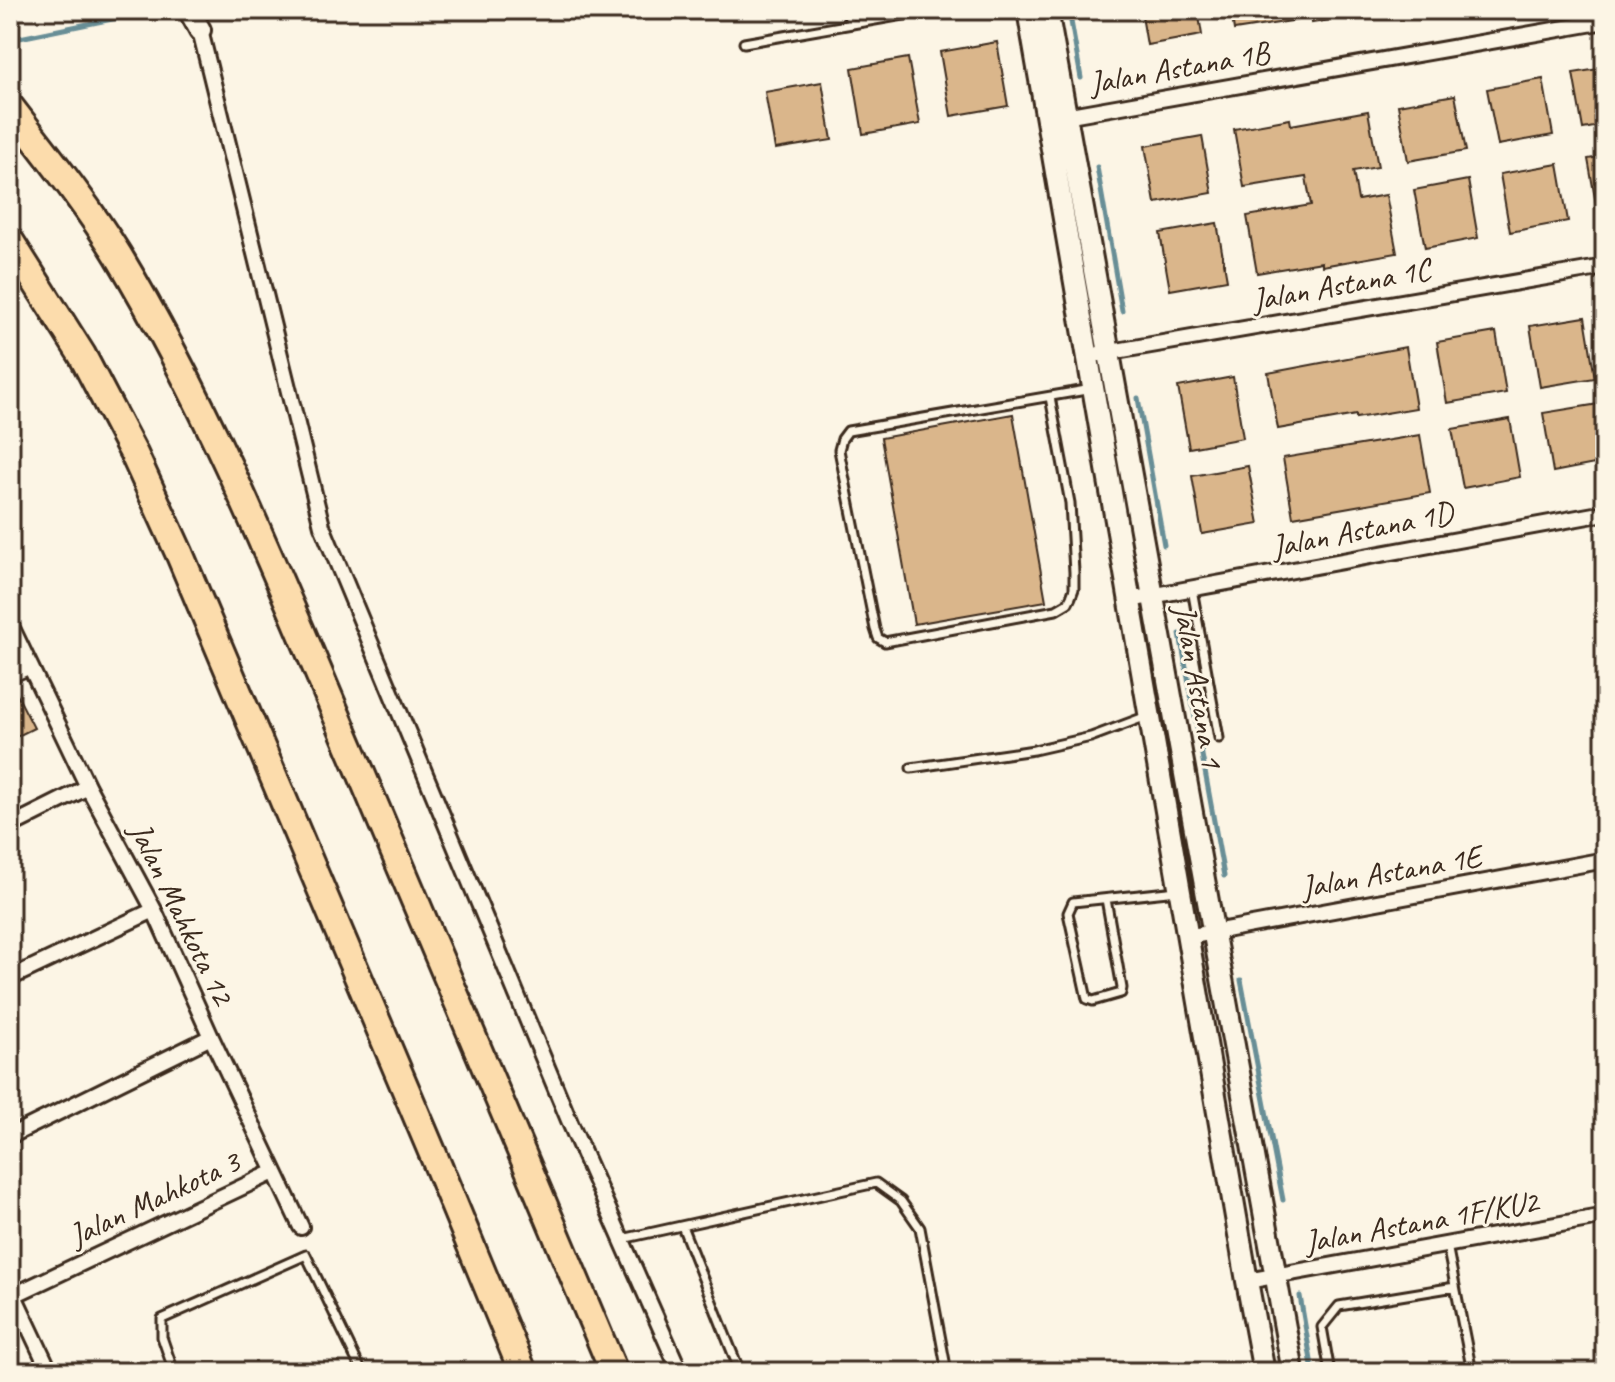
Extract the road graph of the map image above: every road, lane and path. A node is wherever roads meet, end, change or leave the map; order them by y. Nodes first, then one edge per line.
1 (189, 10) edge
2 (847, 10) edge
3 (932, 10) edge
4 (1028, 10) edge
5 (1047, 10) edge
6 (202, 20) edge
7 (1605, 21) edge
8 (850, 24) junction
9 (744, 43) dead end
10 (10, 107) edge
11 (1056, 117) junction
12 (10, 241) edge
13 (1605, 267) edge
14 (1108, 352) junction
15 (1087, 356) junction
16 (1093, 389) junction
17 (1050, 397) junction
18 (1605, 513) edge
19 (1192, 589) junction
20 (1152, 596) junction
21 (1129, 600) junction
22 (10, 624) edge
23 (30, 666) junction
24 (10, 675) edge
25 (1149, 715) junction
26 (1219, 738) dead end
27 (911, 768) dead end
28 (88, 787) junction
29 (10, 826) edge
30 (1605, 860) edge
31 (1179, 891) junction
32 (1106, 899) junction
33 (154, 910) junction
34 (1213, 932) junction
35 (1187, 937) junction
36 (10, 978) edge
37 (211, 1037) junction
38 (10, 1136) edge
39 (274, 1172) junction
40 (1605, 1216) edge
41 (682, 1226) junction
42 (301, 1227) dead end
43 (621, 1239) junction
44 (1447, 1245) junction
45 (1275, 1276) junction
46 (1247, 1281) junction
47 (1455, 1287) junction
48 (13, 1295) edge
49 (50, 1372) edge
50 (174, 1372) edge
51 (362, 1372) edge
52 (523, 1372) edge
53 (614, 1372) edge
54 (680, 1372) edge
55 (740, 1372) edge
56 (947, 1372) edge
57 (1264, 1372) edge
58 (1293, 1372) edge
59 (1330, 1372) edge
60 (1472, 1372) edge

1 - 6 street
2 - 8 lane
3 - 8 lane
4 - 11 street, Jalan Astana 1
5 - 11 street, Jalan Astana 1
6 - 43 street
7 - 11 street, Jalan Astana 1B
8 - 9 lane
10 - 53 highway
11 - 14 street, Jalan Astana 1
11 - 15 street, Jalan Astana 1
12 - 52 highway
13 - 14 street, Jalan Astana 1C
14 - 15 street, Jalan Astana 1C
14 - 20 street, Jalan Astana 1
15 - 16 street, Jalan Astana 1
16 - 17 lane
16 - 21 street, Jalan Astana 1
17 - 17 lane
18 - 19 street, Jalan Astana 1D
19 - 20 street, Jalan Astana 1D
19 - 26 lane
20 - 21 street, Jalan Astana 1D
20 - 34 street, Jalan Astana 1
21 - 25 street, Jalan Astana 1
22 - 23 street, Jalan Mahkota 12
23 - 24 street
23 - 28 street, Jalan Mahkota 12
25 - 27 lane
25 - 31 street, Jalan Astana 1
28 - 29 street
28 - 33 street, Jalan Mahkota 12
30 - 34 street, Jalan Astana 1E
31 - 32 lane
31 - 35 street, Jalan Astana 1
32 - 32 lane
33 - 36 street
33 - 37 street, Jalan Mahkota 12
34 - 35 street, Jalan Astana 1E
34 - 45 street, Jalan Astana 1
35 - 46 street, Jalan Astana 1
37 - 38 street
37 - 39 street, Jalan Mahkota 12
39 - 42 street, Jalan Mahkota 12
39 - 48 street, Jalan Mahkota 3
40 - 44 street, Jalan Astana 1F/KU2
41 - 43 lane
41 - 55 lane
41 - 56 lane
43 - 54 street
44 - 45 street, Jalan Astana 1F/KU2
44 - 47 lane
45 - 46 street, Jalan Astana 1F/KU2
45 - 58 street, Jalan Astana 1
46 - 57 street, Jalan Astana 1
47 - 59 lane
47 - 60 lane
48 - 49 street
50 - 51 lane

